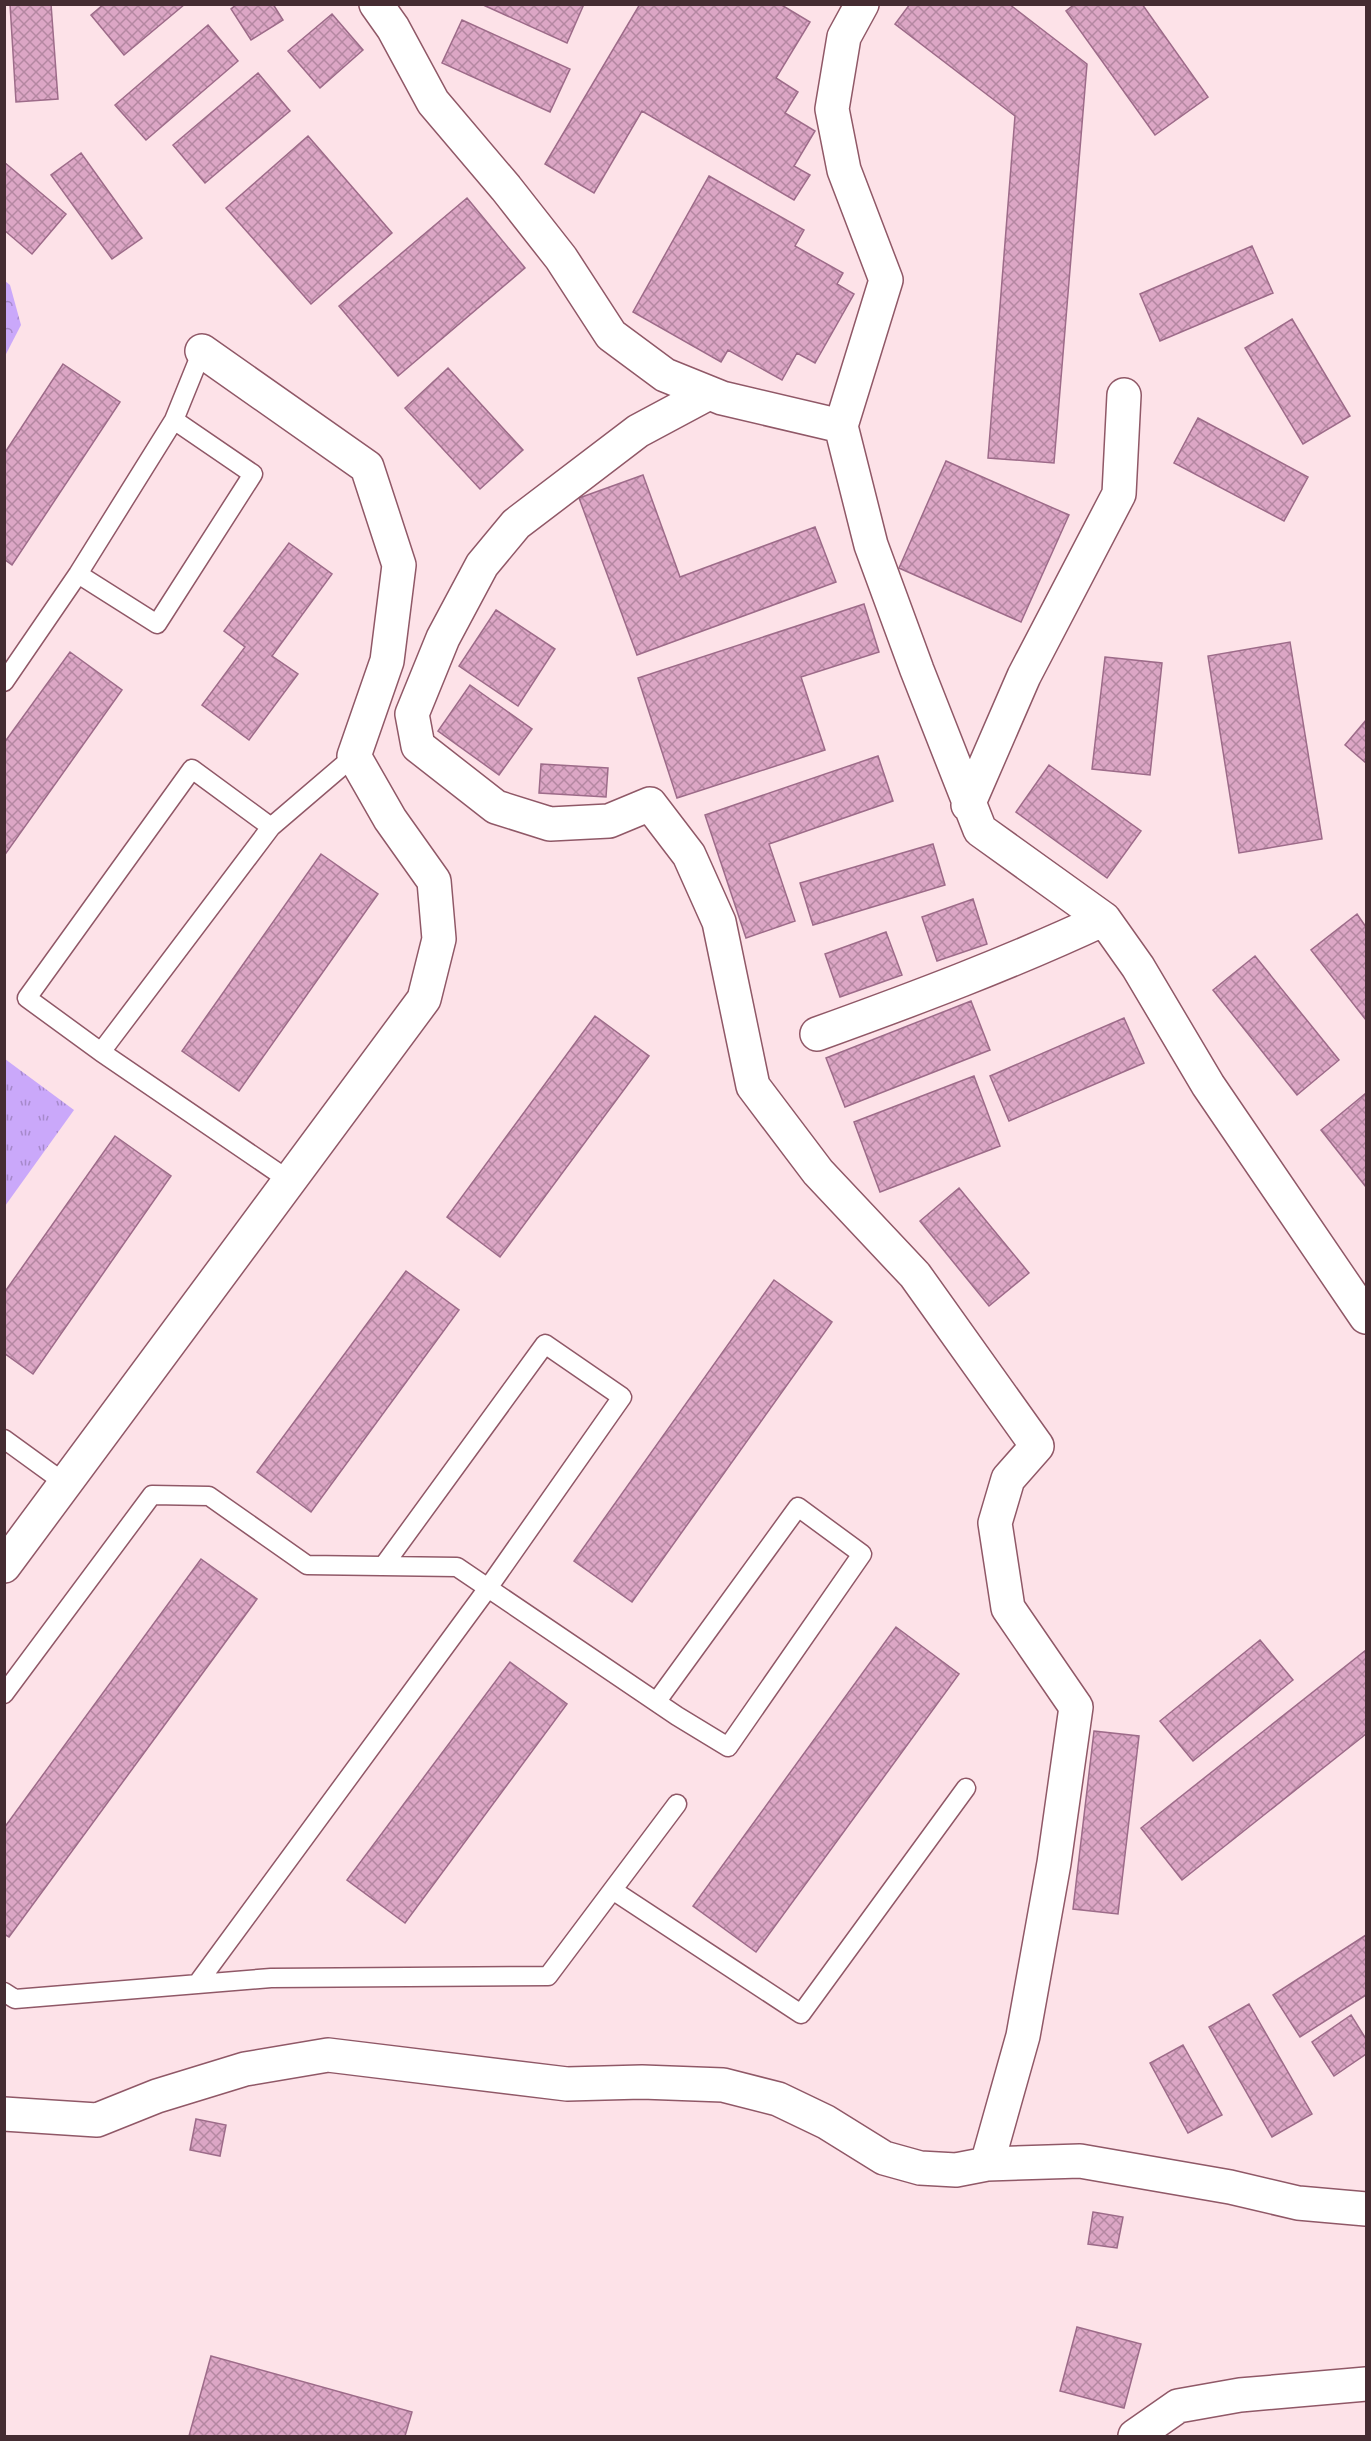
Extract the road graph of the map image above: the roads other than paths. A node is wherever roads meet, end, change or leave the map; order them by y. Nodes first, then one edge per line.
1 (376, 4) edge
2 (862, 4) edge
3 (202, 351) joint
4 (709, 393) junction
5 (1124, 395) dead end
6 (174, 420) junction
7 (841, 426) junction
8 (78, 574) junction
9 (4, 682) edge
10 (354, 756) junction
11 (968, 805) junction
12 (271, 827) junction
13 (1104, 919) junction
14 (817, 1034) dead end
15 (101, 1052) junction
16 (290, 1181) junction
17 (1366, 1317) edge
18 (4, 1439) edge
19 (66, 1484) junction
20 (384, 1565) junction
21 (4, 1566) edge
22 (488, 1588) junction
23 (4, 1694) edge
24 (657, 1701) junction
25 (966, 1788) dead end
26 (677, 1804) dead end
27 (614, 1891) junction
28 (197, 1984) junction
29 (4, 1992) edge
30 (4, 2114) edge
31 (987, 2164) junction
32 (1366, 2209) edge
33 (1366, 2384) edge
34 (1135, 2436) edge

1 - 4 street
2 - 7 street
3 - 6 lane
3 - 10 street
4 - 7 street
4 - 31 street
5 - 11 street
6 - 8 lane
6 - 8 lane
7 - 11 street
8 - 9 lane
10 - 12 lane
10 - 16 street
11 - 13 street
12 - 15 lane
12 - 15 lane
13 - 14 street
13 - 17 street
15 - 16 lane
16 - 19 street
18 - 19 lane
19 - 21 street
20 - 22 lane
20 - 22 lane
20 - 23 lane
22 - 24 lane
22 - 28 lane
24 - 24 lane
25 - 27 lane
26 - 27 lane
27 - 28 lane
28 - 29 lane
30 - 31 street
31 - 32 street
33 - 34 street

